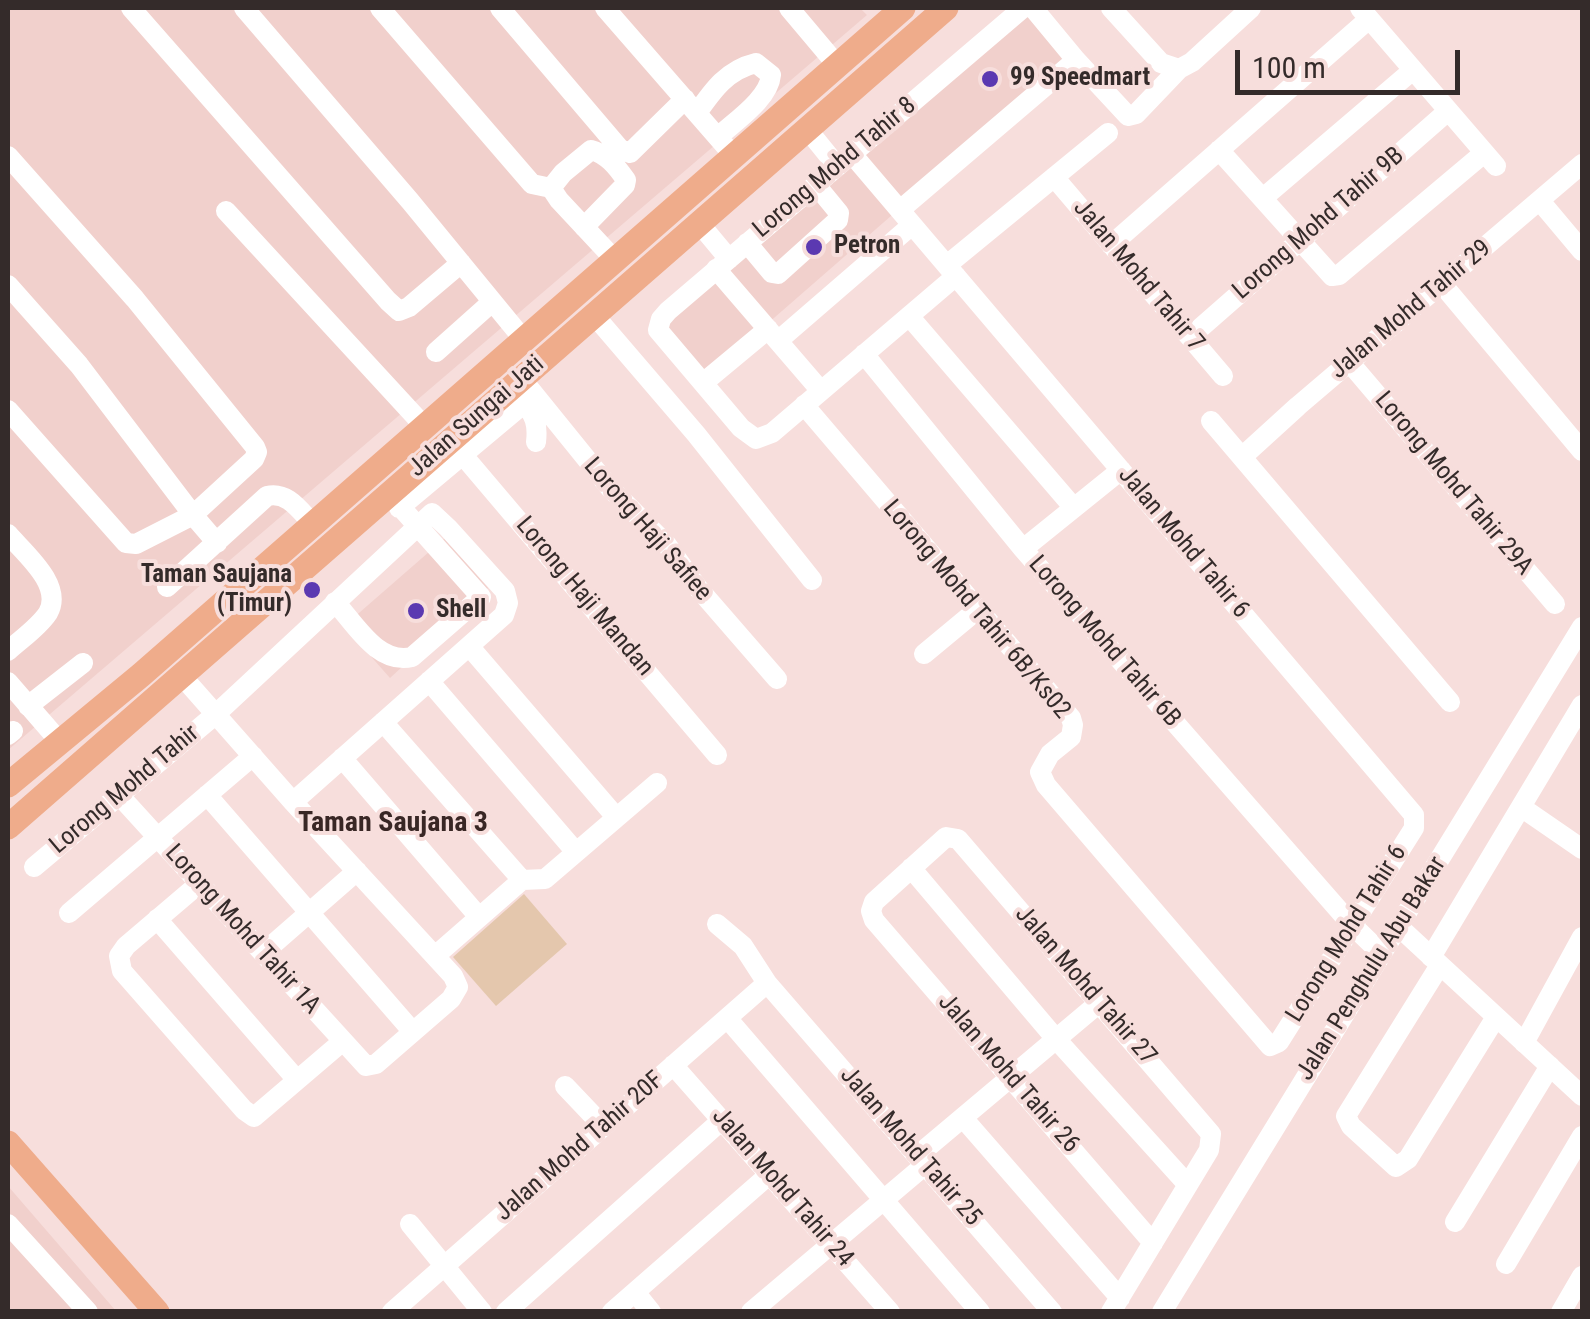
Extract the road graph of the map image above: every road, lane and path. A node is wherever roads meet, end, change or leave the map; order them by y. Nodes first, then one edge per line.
1 (131, 8) edge
2 (244, 8) edge
3 (380, 8) edge
4 (500, 8) edge
5 (605, 8) edge
6 (789, 8) edge
7 (946, 8) edge
8 (1024, 8) edge
9 (1033, 8) edge
10 (1141, 8) edge
11 (1251, 8) edge
12 (889, 12) edge
13 (1364, 13) edge
14 (1117, 15) edge
15 (1076, 60) junction
16 (837, 65) junction
17 (1180, 68) junction
18 (1413, 70) junction
19 (691, 106) junction
20 (1448, 111) junction
21 (806, 129) junction
22 (1108, 133) dead end
23 (726, 146) junction
24 (1219, 150) junction
25 (8, 156) edge
26 (845, 160) junction
27 (1582, 164) edge
28 (1054, 178) junction
29 (816, 185) junction
30 (552, 188) junction
31 (1263, 198) junction
32 (1540, 201) junction
33 (226, 211) dead end
34 (906, 217) junction
35 (699, 223) junction
36 (584, 227) junction
37 (1301, 240) junction
38 (747, 244) junction
39 (1112, 245) junction
40 (1582, 251) edge
41 (614, 260) junction
42 (461, 263) junction
43 (723, 264) junction
44 (951, 270) junction
45 (1442, 284) junction
46 (8, 285) edge
47 (492, 302) junction
48 (594, 315) junction
49 (909, 316) junction
50 (774, 334) junction
51 (1190, 337) junction
52 (524, 340) junction
53 (436, 352) dead end
54 (864, 354) junction
55 (1350, 363) junction
56 (1223, 376) dead end
57 (704, 383) junction
58 (526, 392) junction
59 (812, 398) junction
60 (8, 410) edge
61 (1211, 421) dead end
62 (424, 427) junction
63 (536, 442) dead end
64 (457, 447) junction
65 (1582, 451) edge
66 (1242, 457) junction
67 (1121, 470) junction
68 (394, 501) junction
69 (1074, 508) junction
70 (194, 515) junction
71 (313, 524) junction
72 (417, 526) junction
73 (8, 534) edge
74 (217, 543) junction
75 (1023, 550) junction
76 (812, 580) dead end
77 (166, 588) dead end
78 (336, 602) junction
79 (1556, 604) dead end
80 (977, 610) junction
81 (1582, 627) edge
82 (469, 646) junction
83 (8, 650) edge
84 (924, 654) dead end
85 (83, 663) dead end
86 (181, 675) junction
87 (777, 679) dead end
88 (429, 681) junction
89 (8, 682) edge
90 (1450, 702) dead end
91 (1582, 705) edge
92 (28, 706) junction
93 (216, 714) junction
94 (383, 722) junction
95 (60, 742) junction
96 (717, 755) dead end
97 (252, 756) junction
98 (342, 758) junction
99 (656, 783) dead end
100 (8, 785) edge
101 (119, 794) junction
102 (207, 795) junction
103 (293, 802) junction
104 (1521, 808) junction
105 (1414, 815) joint
106 (616, 817) junction
107 (8, 826) edge
108 (158, 837) junction
109 (1582, 849) edge
110 (576, 851) junction
111 (34, 866) dead end
112 (911, 868) junction
113 (356, 871) junction
114 (522, 880) junction
115 (200, 883) junction
116 (309, 912) junction
117 (69, 914) dead end
118 (479, 917) junction
119 (157, 919) junction
120 (716, 924) dead end
121 (1351, 924) junction
122 (1398, 926) junction
123 (1582, 938) edge
124 (263, 953) junction
125 (1381, 954) junction
126 (435, 956) junction
127 (1436, 961) junction
128 (767, 982) junction
129 (1099, 1002) junction
130 (1496, 1017) junction
131 (727, 1018) junction
132 (414, 1032) junction
133 (1056, 1038) junction
134 (343, 1041) junction
135 (1524, 1043) junction
136 (1270, 1046) joint
137 (674, 1065) junction
138 (1550, 1066) junction
139 (1011, 1077) junction
140 (298, 1080) junction
141 (565, 1086) dead end
142 (1582, 1096) edge
143 (963, 1118) junction
144 (722, 1120) junction
145 (603, 1126) junction
146 (1582, 1136) edge
147 (8, 1143) edge
148 (921, 1160) junction
149 (770, 1174) junction
150 (1188, 1185) junction
151 (884, 1200) junction
152 (1455, 1222) dead end
153 (8, 1224) edge
154 (410, 1224) dead end
155 (1153, 1243) junction
156 (831, 1244) junction
157 (1506, 1264) dead end
158 (444, 1267) junction
159 (1582, 1276) edge
160 (634, 1292) junction
161 (1115, 1304) edge
162 (147, 1308) edge
163 (762, 1308) edge
164 (88, 1312) edge
165 (392, 1312) edge
166 (482, 1312) edge
167 (506, 1312) edge
168 (612, 1312) edge
169 (651, 1312) edge
170 (890, 1312) edge
171 (980, 1312) edge
172 (1052, 1312) edge
173 (1162, 1312) edge
174 (1562, 1312) edge

1 - 42 street
2 - 42 street
3 - 30 street
4 - 19 street
5 - 19 street
6 - 16 street
7 - 21 main road, Jalan Sungai Jati
8 - 26 street, Lorong Mohd Tahir 8
9 - 15 street
10 - 14 street
11 - 17 street
12 - 16 main road, Jalan Sungai Jati
13 - 18 street
13 - 24 street
14 - 17 street
15 - 17 street
15 - 34 street
16 - 23 main road, Jalan Sungai Jati
18 - 20 street
18 - 31 street
19 - 23 street
19 - 23 street
20 - 37 street, Lorong Mohd Tahir 9B
20 - 37 street
21 - 26 street
21 - 35 main road, Jalan Sungai Jati
22 - 28 street
23 - 41 main road, Jalan Sungai Jati
24 - 31 street
24 - 39 street
25 - 70 street
26 - 29 street, Lorong Mohd Tahir 8
26 - 34 street
27 - 32 street, Jalan Mohd Tahir 29
28 - 39 street, Jalan Mohd Tahir 7
28 - 44 street
29 - 38 street, Lorong Mohd Tahir 8
29 - 38 street
30 - 36 street
30 - 36 street
31 - 37 street
32 - 40 street
32 - 45 street, Jalan Mohd Tahir 29
33 - 62 street
34 - 44 street
34 - 50 street
35 - 43 street, Lorong Mohd Tahir 6B/Ks02
35 - 48 main road, Jalan Sungai Jati
36 - 41 street
37 - 51 street, Lorong Mohd Tahir 9B
38 - 43 street, Lorong Mohd Tahir 8
39 - 51 street, Jalan Mohd Tahir 7
41 - 52 main road, Jalan Sungai Jati
42 - 47 street
43 - 50 street, Lorong Mohd Tahir 6B/Ks02
43 - 57 street, Lorong Mohd Tahir 8
44 - 49 street
44 - 67 street, Jalan Mohd Tahir 6
45 - 55 street, Jalan Mohd Tahir 29
45 - 65 street
46 - 70 street
47 - 52 street
47 - 53 street
48 - 58 main road, Jalan Sungai Jati
48 - 76 street
49 - 54 street
49 - 69 street
50 - 57 street
50 - 59 street, Lorong Mohd Tahir 6B/Ks02
51 - 56 street, Jalan Mohd Tahir 7
52 - 62 main road, Jalan Sungai Jati
54 - 59 street
54 - 75 street, Lorong Mohd Tahir 6B
55 - 66 street, Jalan Mohd Tahir 29
55 - 79 street, Lorong Mohd Tahir 29A
57 - 59 street
58 - 63 street
58 - 64 main road, Jalan Sungai Jati
58 - 87 street, Lorong Haji Safiee
59 - 80 street, Lorong Mohd Tahir 6B/Ks02
60 - 70 street
61 - 66 street
62 - 71 main road, Jalan Sungai Jati
64 - 68 main road, Jalan Sungai Jati
64 - 96 street, Lorong Haji Mandan
66 - 90 street
67 - 69 street
67 - 105 street, Jalan Mohd Tahir 6
68 - 72 street
68 - 86 main road, Jalan Sungai Jati
69 - 75 street
70 - 74 street
71 - 74 street
71 - 95 main road, Jalan Sungai Jati
72 - 78 street
72 - 78 street
72 - 82 street
73 - 83 street
74 - 77 street
75 - 121 street, Lorong Mohd Tahir 6B
78 - 93 street
80 - 84 street
80 - 136 street, Lorong Mohd Tahir 6B/Ks02
81 - 122 street, Jalan Penghulu Abu Bakar
82 - 88 street
82 - 106 street
85 - 92 street
86 - 93 street
86 - 107 main road, Jalan Sungai Jati
88 - 94 street
88 - 110 street
89 - 92 street
91 - 104 street
92 - 95 street
93 - 97 street
93 - 101 street, Lorong Mohd Tahir
94 - 98 street
94 - 114 street
95 - 100 main road, Jalan Sungai Jati
97 - 102 street
97 - 103 street
98 - 103 street
98 - 118 street
99 - 106 street
101 - 108 street, Lorong Mohd Tahir 1A
101 - 111 street, Lorong Mohd Tahir
102 - 108 street
102 - 116 street
103 - 113 street
104 - 109 street
104 - 127 street
105 - 121 street, Lorong Mohd Tahir 6
106 - 110 street
108 - 115 street, Lorong Mohd Tahir 1A
108 - 117 street
110 - 114 street
112 - 129 street, Jalan Mohd Tahir 27
112 - 133 street
112 - 139 street, Jalan Mohd Tahir 26
113 - 116 street
113 - 126 street
114 - 118 street
115 - 119 street
115 - 124 street, Lorong Mohd Tahir 1A
116 - 124 street
116 - 132 street
118 - 126 street
119 - 140 street
119 - 140 street
120 - 128 street, Jalan Mohd Tahir 25
121 - 125 street, Lorong Mohd Tahir 6B
121 - 136 street, Lorong Mohd Tahir 6
122 - 125 street, Jalan Penghulu Abu Bakar
122 - 127 street
123 - 135 street
124 - 134 street, Lorong Mohd Tahir 1A
125 - 173 street, Jalan Penghulu Abu Bakar
126 - 132 street
127 - 130 street
127 - 130 street
128 - 131 street, Jalan Mohd Tahir 20F
128 - 148 street, Jalan Mohd Tahir 25
129 - 133 street
129 - 150 street, Jalan Mohd Tahir 27
130 - 135 street
131 - 137 street, Jalan Mohd Tahir 20F
131 - 151 street
132 - 134 street, Lorong Mohd Tahir 1A
133 - 139 street
133 - 150 street
134 - 140 street
135 - 138 street
137 - 144 street, Jalan Mohd Tahir 24
137 - 145 street, Jalan Mohd Tahir 20F
138 - 142 street
138 - 152 street
139 - 143 street
139 - 155 street, Jalan Mohd Tahir 26
141 - 145 street
143 - 148 street
143 - 161 street
144 - 149 street, Jalan Mohd Tahir 24
144 - 167 street
145 - 158 street, Jalan Mohd Tahir 20F
146 - 157 street
147 - 162 main road
148 - 151 street
148 - 172 street, Jalan Mohd Tahir 25
149 - 156 street, Jalan Mohd Tahir 24
149 - 160 street
150 - 155 street
151 - 156 street
151 - 171 street
153 - 164 street
154 - 158 street
155 - 161 street
156 - 163 street
156 - 170 street, Jalan Mohd Tahir 24
158 - 165 street, Jalan Mohd Tahir 20F
158 - 166 street
159 - 174 street
160 - 168 street
160 - 169 street

